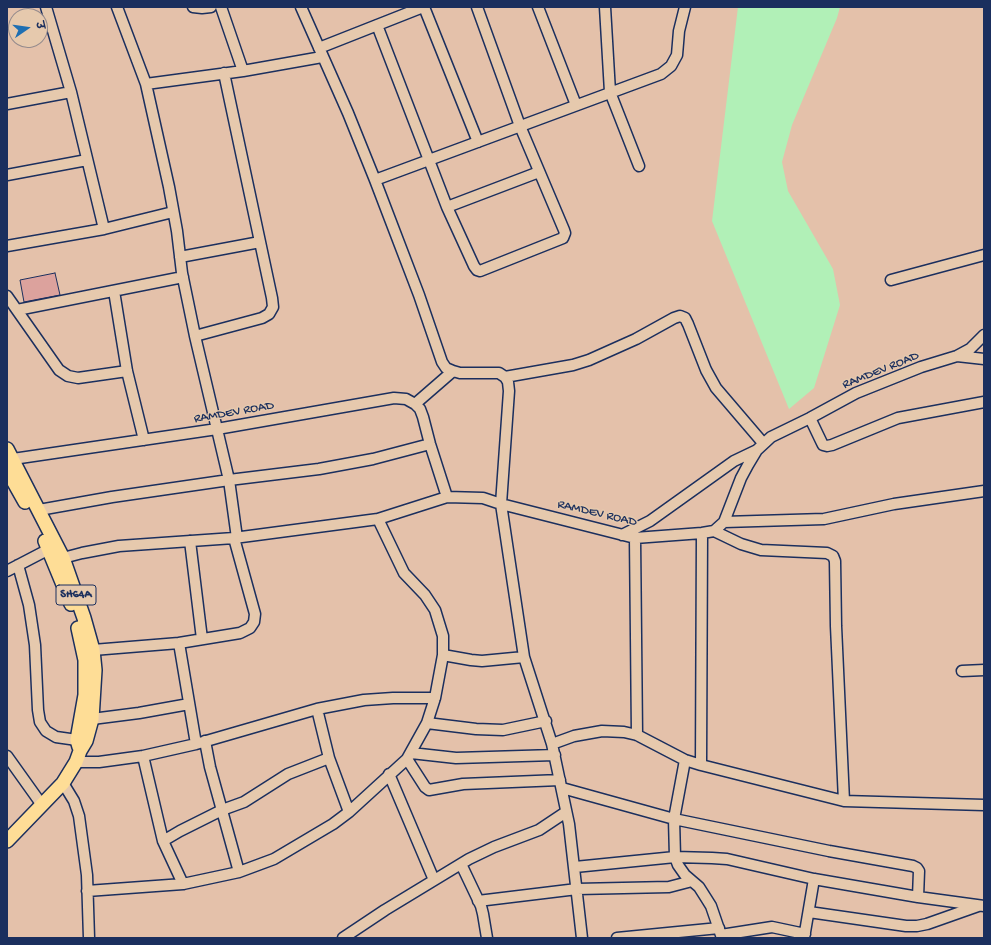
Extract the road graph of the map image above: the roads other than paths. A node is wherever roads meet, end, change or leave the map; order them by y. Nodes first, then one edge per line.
1 (46, 7) edge
2 (117, 7) edge
3 (193, 7) edge
4 (210, 7) edge
5 (221, 7) edge
6 (301, 7) edge
7 (424, 7) edge
8 (477, 7) edge
9 (538, 7) edge
10 (605, 7) edge
11 (684, 7) edge
12 (377, 25) junction
13 (320, 52) junction
14 (243, 71) junction
15 (224, 73) junction
16 (146, 84) junction
17 (71, 92) junction
18 (610, 92) junction
19 (7, 104) edge
20 (576, 105) junction
21 (520, 126) junction
22 (478, 142) junction
23 (87, 160) junction
24 (428, 160) junction
25 (639, 166) dead end
26 (539, 172) junction
27 (7, 175) edge
28 (375, 180) junction
29 (446, 207) junction
30 (174, 212) junction
31 (104, 229) junction
32 (260, 242) junction
33 (7, 246) edge
34 (984, 255) edge
35 (180, 258) junction
36 (183, 278) junction
37 (891, 280) dead end
38 (114, 292) junction
39 (7, 296) edge
40 (17, 310) junction
41 (984, 335) edge
42 (195, 336) junction
43 (957, 356) junction
44 (984, 359) edge
45 (128, 371) junction
46 (453, 371) junction
47 (505, 377) junction
48 (984, 402) edge
49 (415, 404) junction
50 (810, 418) junction
51 (217, 429) junction
52 (144, 440) junction
53 (430, 444) junction
54 (760, 447) junction
55 (9, 460) edge
56 (229, 480) junction
57 (984, 491) edge
58 (447, 496) junction
59 (501, 504) junction
60 (39, 510) junction
61 (378, 519) junction
62 (724, 522) junction
63 (714, 531) junction
64 (702, 533) junction
65 (622, 535) junction
66 (236, 538) junction
67 (635, 538) junction
68 (190, 541) junction
69 (53, 547) junction
70 (63, 558) junction
71 (18, 565) junction
72 (7, 571) edge
73 (202, 639) junction
74 (178, 643) junction
75 (93, 650) junction
76 (443, 655) junction
77 (524, 657) junction
78 (984, 670) edge
79 (962, 671) dead end
80 (435, 698) junction
81 (189, 704) junction
82 (317, 709) junction
83 (92, 719) junction
84 (546, 721) junction
85 (427, 723) junction
86 (637, 735) junction
87 (200, 742) junction
88 (552, 744) junction
89 (80, 749) junction
90 (555, 755) junction
91 (7, 756) edge
92 (143, 756) junction
93 (409, 756) junction
94 (329, 758) junction
95 (685, 760) junction
96 (701, 766) junction
97 (389, 774) junction
98 (64, 783) junction
99 (561, 784) junction
100 (844, 801) junction
101 (42, 805) junction
102 (984, 805) edge
103 (222, 810) junction
104 (349, 812) junction
105 (566, 812) junction
106 (674, 819) junction
107 (7, 841) edge
108 (163, 841) junction
109 (675, 857) junction
110 (461, 864) junction
111 (575, 867) junction
112 (238, 872) junction
113 (814, 879) junction
114 (434, 880) junction
115 (692, 881) junction
116 (183, 884) junction
117 (577, 889) junction
118 (88, 891) junction
119 (918, 897) junction
120 (478, 901) junction
121 (982, 906) edge
122 (809, 912) junction
123 (721, 934) edge
124 (804, 936) edge
125 (89, 938) edge
126 (343, 938) edge
127 (487, 938) edge
128 (582, 938) edge
129 (619, 938) edge

1 - 17 street
2 - 16 street
3 - 4 street
5 - 14 street
6 - 13 street
7 - 12 street
7 - 22 street
8 - 21 street
9 - 20 street
10 - 18 street
11 - 18 street
12 - 13 street
12 - 24 street
13 - 14 street
13 - 28 street
14 - 15 street
15 - 16 street
15 - 32 street
16 - 30 street
17 - 19 street
17 - 23 street
18 - 20 street
18 - 25 street
20 - 21 street
21 - 22 street
21 - 26 street
22 - 24 street
23 - 27 street
23 - 31 street
24 - 28 street
24 - 29 street
26 - 29 street
26 - 29 street
28 - 46 street
30 - 31 street
30 - 35 street
31 - 33 street
32 - 35 street
32 - 42 street
34 - 37 street
35 - 36 street
36 - 38 street
36 - 42 street
38 - 40 street
38 - 45 street
39 - 40 street
40 - 45 street
41 - 43 street, RAMDEV ROAD
42 - 51 street
43 - 44 street
43 - 50 street, RAMDEV ROAD
45 - 52 street
46 - 47 street
46 - 49 street
47 - 54 street
47 - 59 street
48 - 50 street
49 - 51 street, RAMDEV ROAD
49 - 53 street
50 - 54 street, RAMDEV ROAD
51 - 52 street, RAMDEV ROAD
51 - 56 street
52 - 55 street, RAMDEV ROAD
53 - 56 street
53 - 58 street
54 - 62 street, RAMDEV ROAD
54 - 65 street
55 - 60 main road, SH64A
55 - 69 main road, SH64A
56 - 60 street
56 - 66 street
57 - 62 street
58 - 59 street, RAMDEV ROAD
58 - 61 street
59 - 65 street, RAMDEV ROAD
59 - 77 street
60 - 69 main road, SH64A
61 - 66 street
61 - 76 street
62 - 63 street, RAMDEV ROAD
63 - 64 street, RAMDEV ROAD
63 - 100 street
64 - 67 street, RAMDEV ROAD
64 - 96 street
65 - 67 street, RAMDEV ROAD
66 - 68 street
66 - 73 street
67 - 86 street
68 - 70 street
68 - 73 street
69 - 70 main road, SH64A
69 - 71 street
69 - 89 main road, SH64A
70 - 75 main road, SH64A
71 - 72 street
71 - 89 street
73 - 74 street
74 - 75 street
74 - 81 street
75 - 83 main road, SH64A
76 - 77 street
76 - 80 street
77 - 84 street
78 - 79 street
80 - 82 street
80 - 85 street
81 - 83 street
81 - 87 street
82 - 87 street
82 - 94 street
83 - 89 main road, SH64A
84 - 85 street
84 - 88 street
85 - 93 street
86 - 88 street
86 - 95 street
87 - 92 street
87 - 103 street
88 - 90 street
89 - 92 street
89 - 98 main road, SH64A
90 - 93 street
90 - 99 street
91 - 101 street
92 - 108 street
93 - 97 street
93 - 99 street
94 - 103 street
94 - 104 street
95 - 96 street
95 - 106 street
96 - 100 street
97 - 104 street
97 - 114 street
98 - 101 main road, SH64A
98 - 118 street
99 - 105 street
99 - 106 street
100 - 102 street
101 - 107 main road, SH64A
103 - 108 street
103 - 112 street
104 - 112 street
105 - 110 street
105 - 111 street
106 - 109 street
106 - 119 street
108 - 116 street
109 - 111 street
109 - 113 street
109 - 115 street
110 - 114 street
110 - 120 street
111 - 117 street
112 - 116 street
113 - 119 street
113 - 122 street
114 - 126 street
115 - 117 street
115 - 123 street
116 - 118 street
117 - 120 street
117 - 128 street
118 - 125 street
119 - 121 street
120 - 127 street
121 - 122 street
122 - 124 street
123 - 124 street
123 - 129 street

